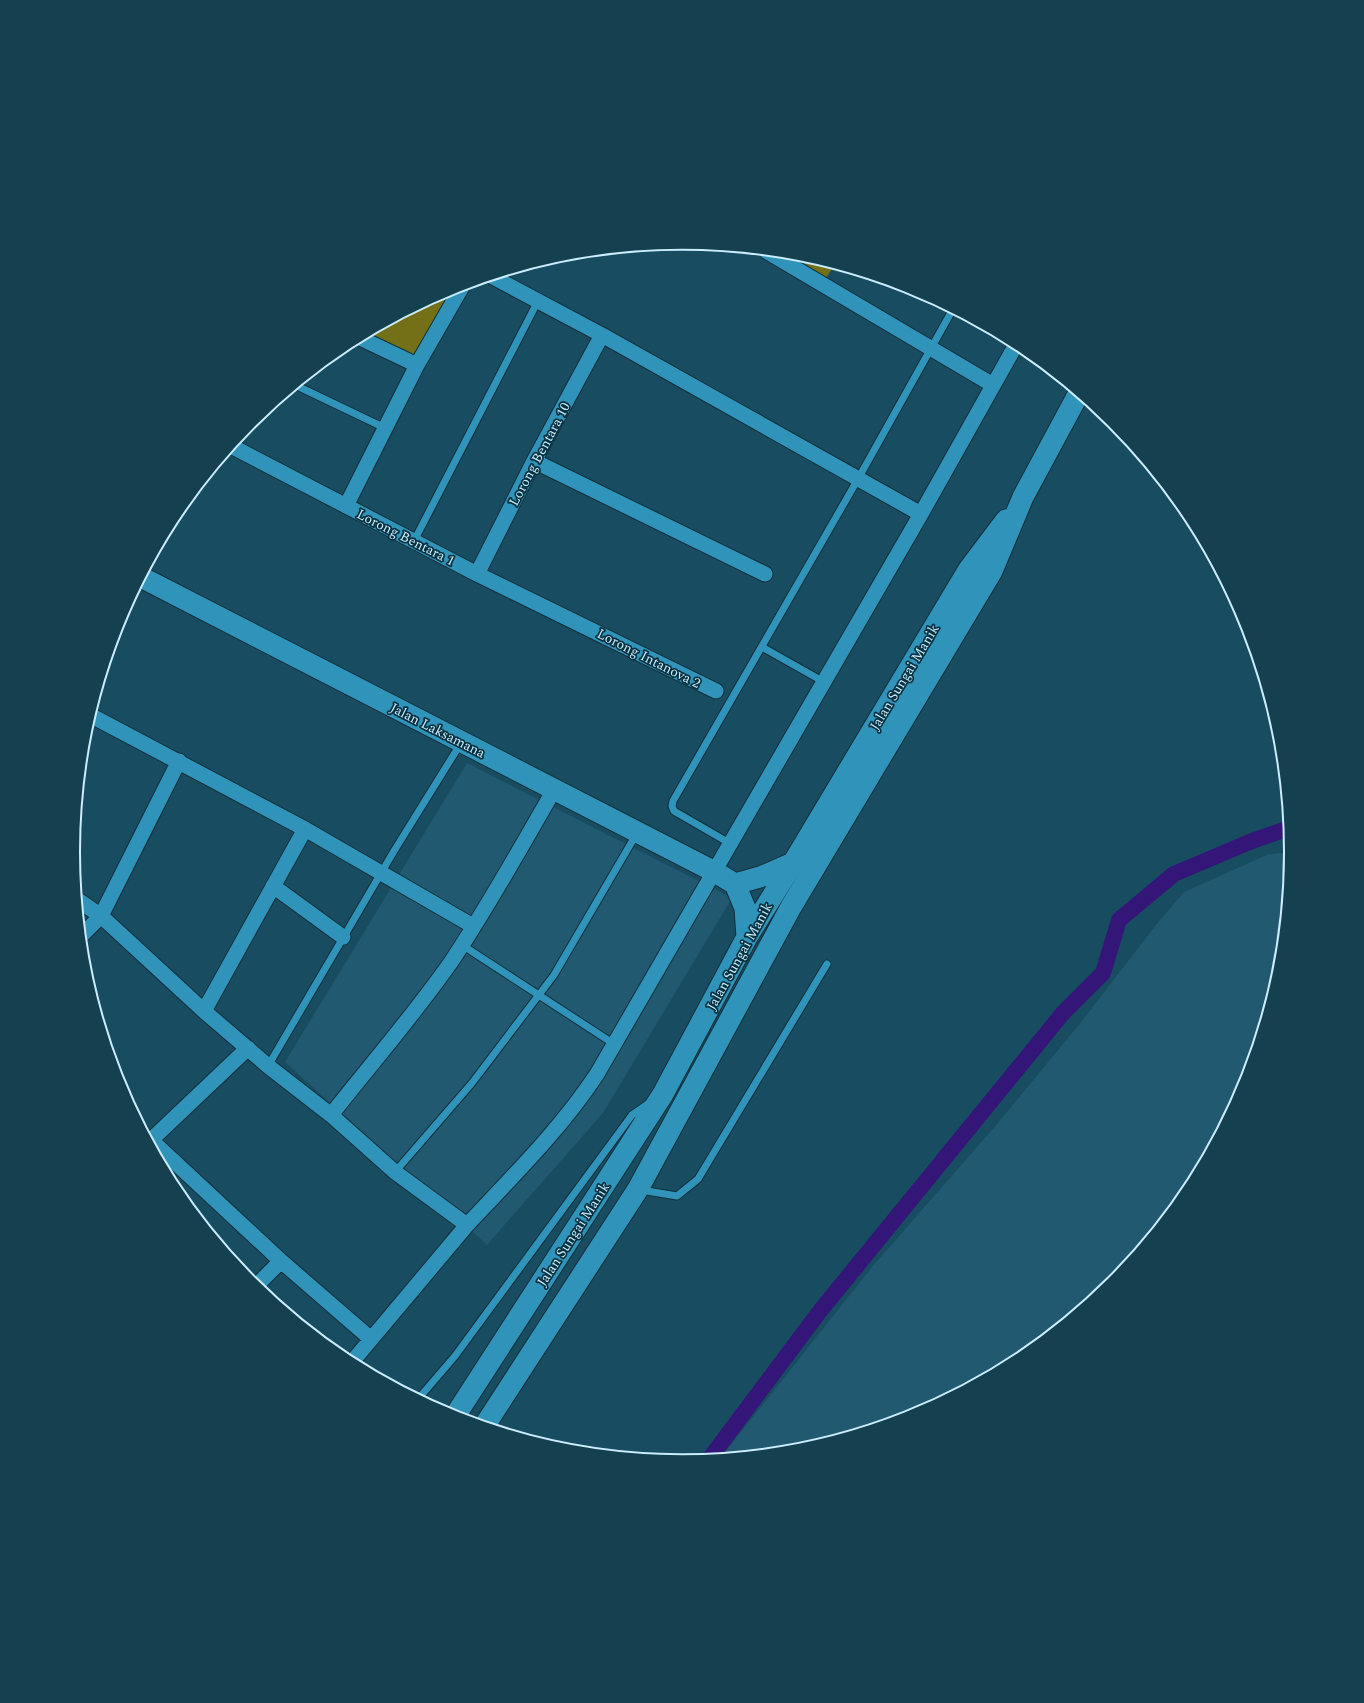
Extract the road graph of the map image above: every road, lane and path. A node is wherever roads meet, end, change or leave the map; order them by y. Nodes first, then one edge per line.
1 (777, 258) edge
2 (496, 279) edge
3 (458, 293) edge
4 (538, 301) junction
5 (951, 313) edge
6 (602, 335) junction
7 (365, 340) edge
8 (931, 349) junction
9 (1013, 349) edge
10 (417, 365) junction
11 (993, 385) junction
12 (300, 387) edge
13 (1077, 397) edge
14 (385, 428) junction
15 (235, 448) edge
16 (534, 461) junction
17 (858, 479) junction
18 (1023, 497) junction
19 (346, 506) junction
20 (921, 514) junction
21 (414, 541) junction
22 (477, 574) junction
23 (765, 574) dead end
24 (145, 579) edge
25 (583, 624) joint
26 (762, 647) junction
27 (824, 682) junction
28 (716, 691) dead end
29 (96, 718) edge
30 (461, 742) junction
31 (179, 761) junction
32 (554, 790) junction
33 (305, 829) junction
34 (638, 832) junction
35 (731, 844) junction
36 (794, 863) junction
37 (715, 872) junction
38 (381, 873) junction
39 (735, 884) junction
40 (273, 886) junction
41 (82, 903) edge
42 (101, 916) junction
43 (473, 926) junction
44 (85, 932) edge
45 (344, 937) junction
46 (747, 937) junction
47 (461, 944) junction
48 (827, 964) dead end
49 (539, 995) junction
50 (204, 1011) junction
51 (614, 1044) junction
52 (248, 1048) junction
53 (268, 1066) junction
54 (663, 1094) junction
55 (331, 1115) junction
56 (153, 1137) edge
57 (159, 1148) edge
58 (395, 1172) junction
59 (638, 1189) junction
60 (467, 1225) junction
61 (281, 1261) junction
62 (261, 1281) edge
63 (371, 1339) junction
64 (356, 1357) edge
65 (422, 1394) edge
66 (459, 1411) edge
67 (487, 1422) edge

1 - 8 street
2 - 4 street
3 - 10 street
4 - 6 street
4 - 21 lane
5 - 8 lane
6 - 16 street, Lorong Bentara 10
6 - 17 street
7 - 10 street
8 - 11 street
8 - 17 lane
9 - 11 street
10 - 14 street
11 - 20 street
12 - 14 lane
13 - 18 main road, Jalan Sungai Manik
14 - 19 street
15 - 19 street, Lorong Bentara 1
16 - 22 street, Lorong Bentara 10
16 - 23 street
17 - 20 street
17 - 26 lane
18 - 36 main road, Jalan Sungai Manik
18 - 59 main road, Jalan Sungai Manik
19 - 21 street, Lorong Bentara 1
20 - 27 street
21 - 22 street, Lorong Bentara 1
22 - 25 street, Lorong Bentara 1
24 - 30 main road, Jalan Laksamana
25 - 28 street, Lorong Intanova 2
26 - 27 lane
26 - 35 lane
27 - 35 street
29 - 31 street
30 - 32 main road, Jalan Laksamana
30 - 38 lane
31 - 33 street
31 - 42 street
32 - 34 main road, Jalan Laksamana
32 - 43 street
33 - 38 street
33 - 40 street
34 - 37 main road, Jalan Laksamana
34 - 49 lane
35 - 37 street
36 - 39 main road
36 - 46 main road, Jalan Sungai Manik
37 - 39 main road, Jalan Laksamana
37 - 51 street
38 - 43 street
38 - 45 lane
39 - 46 main road
40 - 45 street
40 - 50 street
41 - 42 street
42 - 44 street
42 - 50 street
43 - 47 street
45 - 53 lane
46 - 54 main road, Jalan Sungai Manik
47 - 49 lane
47 - 55 street
48 - 59 lane
49 - 51 lane
49 - 58 lane
50 - 52 street
51 - 60 street
52 - 53 street
52 - 56 street
53 - 55 street
54 - 65 lane
54 - 66 main road, Jalan Sungai Manik
55 - 58 street
57 - 61 street
58 - 60 street
59 - 67 main road, Jalan Sungai Manik
60 - 63 street
61 - 62 street
61 - 63 street
63 - 64 street

